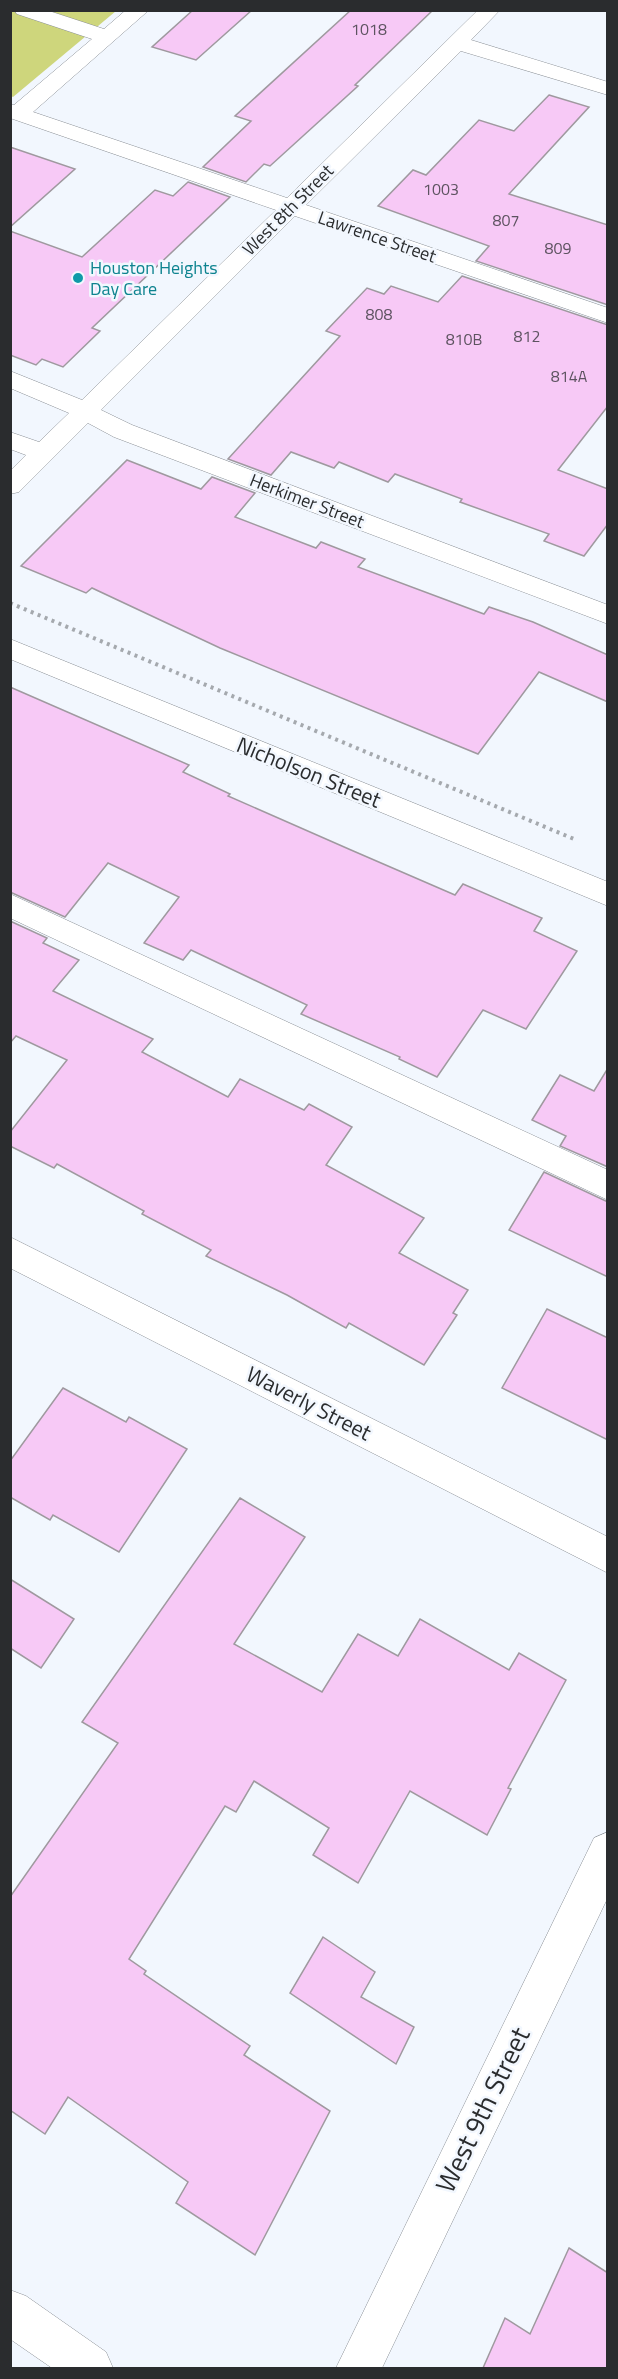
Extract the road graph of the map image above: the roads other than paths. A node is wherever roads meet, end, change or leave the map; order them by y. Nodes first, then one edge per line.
1 (24, 10) edge
2 (139, 10) edge
3 (490, 10) edge
4 (107, 37) junction
5 (458, 43) junction
6 (608, 89) edge
7 (14, 112) edge
8 (290, 207) junction
9 (608, 316) edge
10 (10, 380) edge
11 (85, 412) junction
12 (10, 440) edge
13 (44, 453) junction
14 (10, 486) edge
15 (608, 615) edge
16 (10, 648) edge
17 (608, 895) edge
18 (10, 905) edge
19 (608, 1186) edge
20 (10, 1251) edge
21 (608, 1556) edge
22 (608, 1852) edge
23 (10, 2312) edge
24 (90, 2368) edge
25 (359, 2368) edge

1 - 4 street
2 - 4 street
3 - 5 street, West 8th Street
4 - 7 street
5 - 6 street
5 - 8 street, West 8th Street
7 - 8 street, Lawrence Street
8 - 9 street, Lawrence Street
8 - 11 street, West 8th Street
10 - 11 street, Herkimer Street
11 - 13 street, West 8th Street
11 - 15 street, Herkimer Street
12 - 13 street
13 - 14 street, West 8th Street
16 - 17 street, Nicholson Street
18 - 19 street
20 - 21 street, Waverly Street
22 - 25 street, West 9th Street
23 - 24 street

